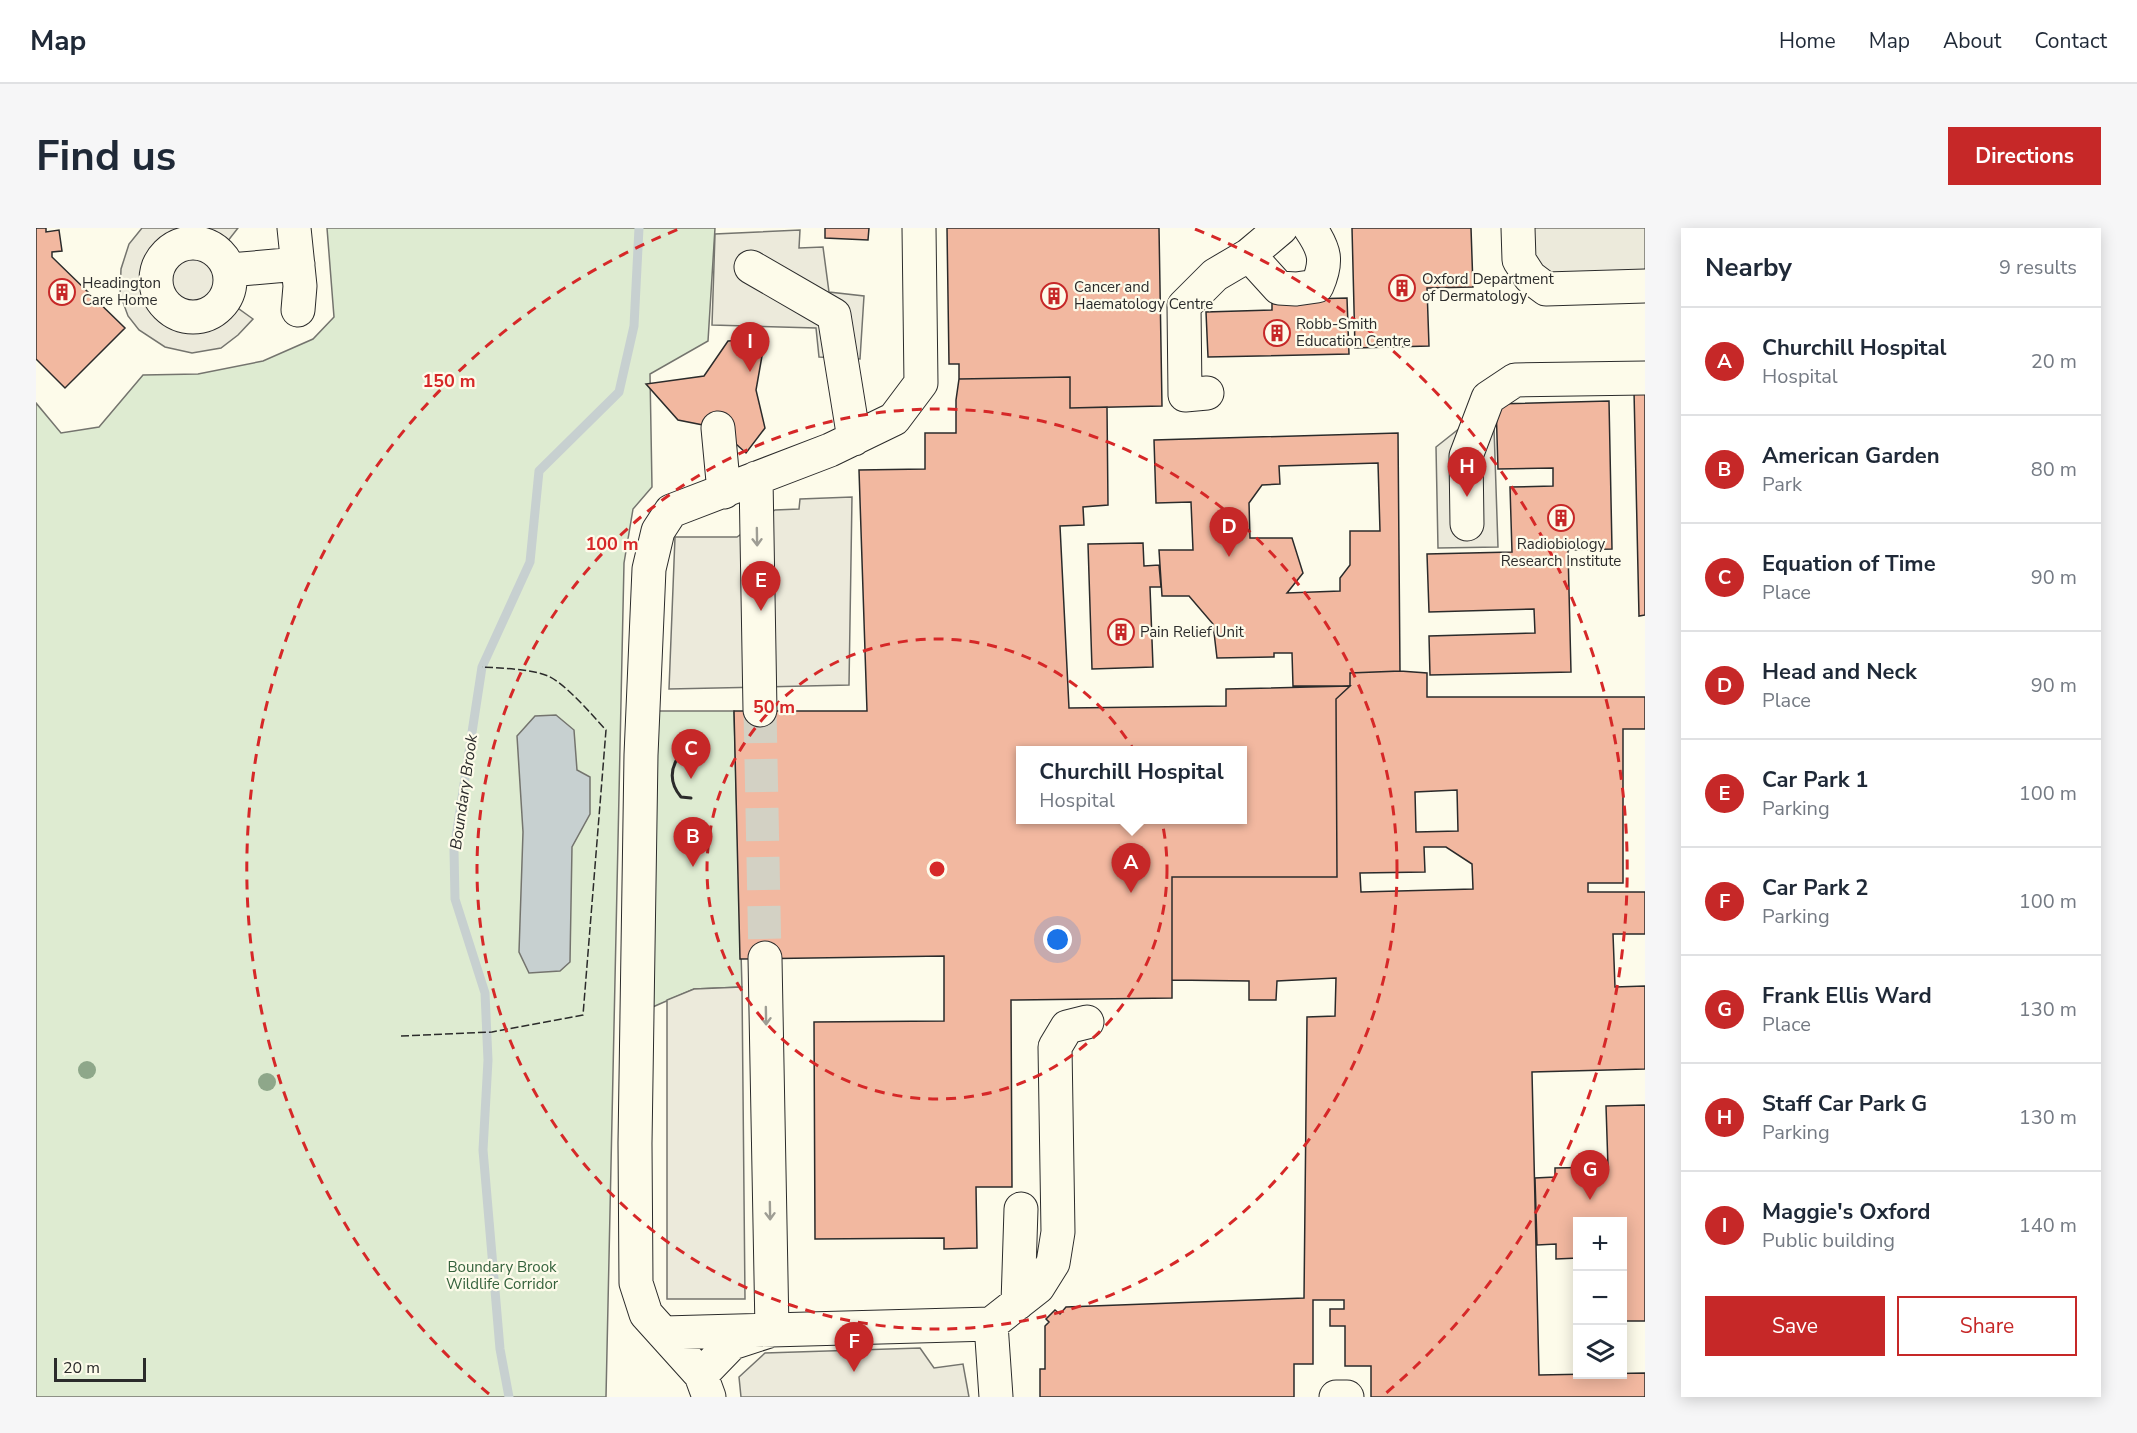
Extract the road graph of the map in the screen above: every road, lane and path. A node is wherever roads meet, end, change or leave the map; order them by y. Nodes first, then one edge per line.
1 (294, 228) edge
2 (919, 228) edge
3 (1281, 228) edge
4 (1310, 228) edge
5 (1518, 228) edge
6 (1249, 255) junction
7 (298, 264) junction
8 (751, 267) dead end
9 (230, 270) dead end
10 (1645, 286) edge
11 (298, 310) dead end
12 (1645, 378) edge
13 (1207, 393) dead end
14 (718, 428) dead end
15 (854, 439) junction
16 (723, 478) junction
17 (756, 478) junction
18 (1467, 524) dead end
19 (760, 710) tunnel mouth
20 (765, 957) tunnel mouth
21 (1087, 1023) dead end
22 (1020, 1209) dead end
23 (1018, 1303) junction
24 (991, 1324) junction
25 (772, 1330) junction
26 (663, 1333) junction
27 (705, 1386) edge
28 (1347, 1396) edge
29 (996, 1397) edge
30 (1336, 1397) edge

1 - 7 street
2 - 15 street
3 - 6 street
4 - 6 street
5 - 10 street
6 - 13 street
7 - 9 street
7 - 11 street
8 - 15 street
12 - 18 street
14 - 16 street
15 - 17 street
16 - 17 street
16 - 26 street
17 -> 19 street
20 -> 25 street
21 - 23 street
22 - 23 street
23 - 24 street
24 - 25 street
24 - 29 street
25 - 26 street
25 - 27 street
26 - 27 street
28 - 30 street

